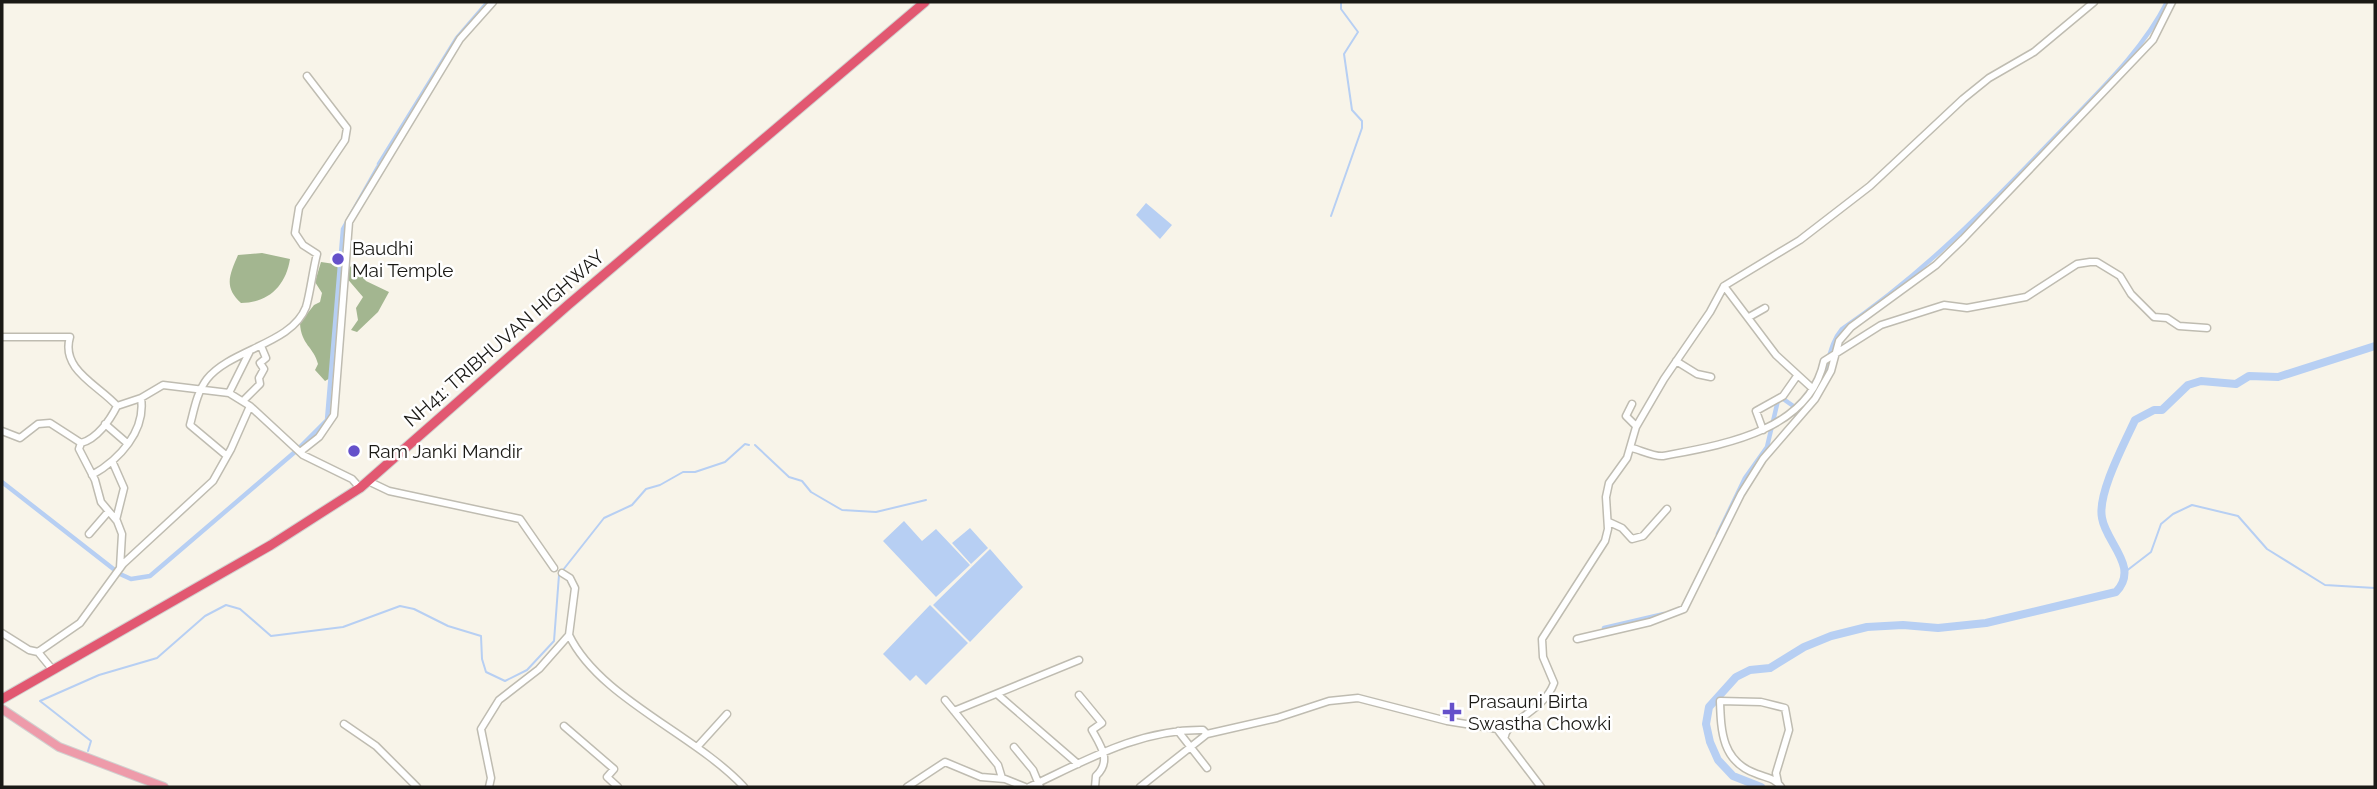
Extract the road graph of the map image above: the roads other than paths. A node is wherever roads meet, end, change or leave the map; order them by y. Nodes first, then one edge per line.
1 (493, 2) edge
2 (925, 2) edge
3 (2094, 2) edge
4 (2172, 2) edge
5 (307, 76) dead end
6 (1724, 286) junction
7 (1765, 308) dead end
8 (1749, 317) junction
9 (2207, 328) dead end
10 (2, 337) edge
11 (261, 346) junction
12 (250, 351) junction
13 (1832, 357) junction
14 (1676, 361) junction
15 (1797, 376) junction
16 (1711, 377) dead end
17 (201, 388) junction
18 (1812, 388) junction
19 (229, 393) junction
20 (141, 398) junction
21 (243, 401) junction
22 (1632, 404) dead end
23 (117, 406) junction
24 (250, 406) junction
25 (105, 424) junction
26 (1636, 426) junction
27 (1763, 430) junction
28 (2, 431) edge
29 (81, 443) junction
30 (127, 443) junction
31 (1632, 448) junction
32 (300, 452) junction
33 (227, 456) junction
34 (113, 463) junction
35 (92, 475) junction
36 (368, 481) junction
37 (360, 488) junction
38 (1667, 509) dead end
39 (108, 512) junction
40 (116, 520) junction
41 (1609, 522) junction
42 (89, 534) dead end
43 (120, 568) junction
44 (554, 568) dead end
45 (562, 573) dead end
46 (2, 633) edge
47 (569, 635) junction
48 (1577, 639) dead end
49 (38, 652) junction
50 (1079, 660) dead end
51 (52, 669) junction
52 (998, 694) junction
53 (1079, 695) dead end
54 (2, 699) edge
55 (945, 700) dead end
56 (2, 709) edge
57 (954, 712) junction
58 (727, 714) dead end
59 (344, 724) dead end
60 (564, 726) dead end
61 (1178, 731) junction
62 (1207, 734) junction
63 (1505, 736) junction
64 (698, 746) junction
65 (1014, 747) dead end
66 (1189, 748) junction
67 (1104, 752) junction
68 (1078, 764) junction
69 (1208, 768) dead end
70 (1002, 778) junction
71 (1039, 785) edge
72 (1780, 785) edge
73 (164, 787) edge
74 (417, 787) edge
75 (489, 787) edge
76 (618, 787) edge
77 (744, 787) edge
78 (907, 787) edge
79 (1027, 787) edge
80 (1096, 787) edge
81 (1140, 787) edge
82 (1541, 787) edge

1 - 32 street
2 - 36 highway, NH41: TRIBHUVAN HIGHWAY
3 - 6 street
4 - 13 street
5 - 11 street
6 - 8 street
6 - 14 street
7 - 8 street
8 - 15 street
9 - 13 street
10 - 23 street
11 - 12 street
11 - 21 street
12 - 17 street
12 - 19 street
13 - 18 street
13 - 48 street
14 - 16 street
14 - 26 street
15 - 18 street
15 - 27 street
17 - 19 street
17 - 20 street
17 - 33 street
18 - 27 street
19 - 21 street
20 - 23 street
20 - 30 street
21 - 24 street
22 - 26 street
23 - 25 street
24 - 32 street
24 - 33 street
25 - 29 street
25 - 30 street
26 - 31 street
27 - 31 street
28 - 29 street
29 - 35 street
30 - 34 street
31 - 41 street
32 - 37 street
33 - 43 street
34 - 35 street
34 - 40 street
35 - 39 street
36 - 37 highway, NH41: TRIBHUVAN HIGHWAY
36 - 44 street
37 - 51 highway, NH41: TRIBHUVAN HIGHWAY
38 - 41 street
39 - 40 street
39 - 42 street
40 - 43 street
41 - 63 street
43 - 49 street
45 - 47 street
46 - 49 street
47 - 64 street
47 - 75 street
49 - 51 street
50 - 52 street
51 - 54 highway, NH41: TRIBHUVAN HIGHWAY
52 - 57 street
52 - 68 street
53 - 67 street
55 - 57 street
56 - 73 main road
57 - 70 street
58 - 64 street
59 - 74 street
60 - 76 street
61 - 62 street
61 - 66 street
61 - 67 street
62 - 63 street
62 - 66 street
63 - 82 street
64 - 77 street
65 - 71 street
66 - 69 street
66 - 81 street
67 - 68 street
67 - 80 street
68 - 71 street
70 - 78 street
70 - 79 street
71 - 79 street
72 - 72 street

